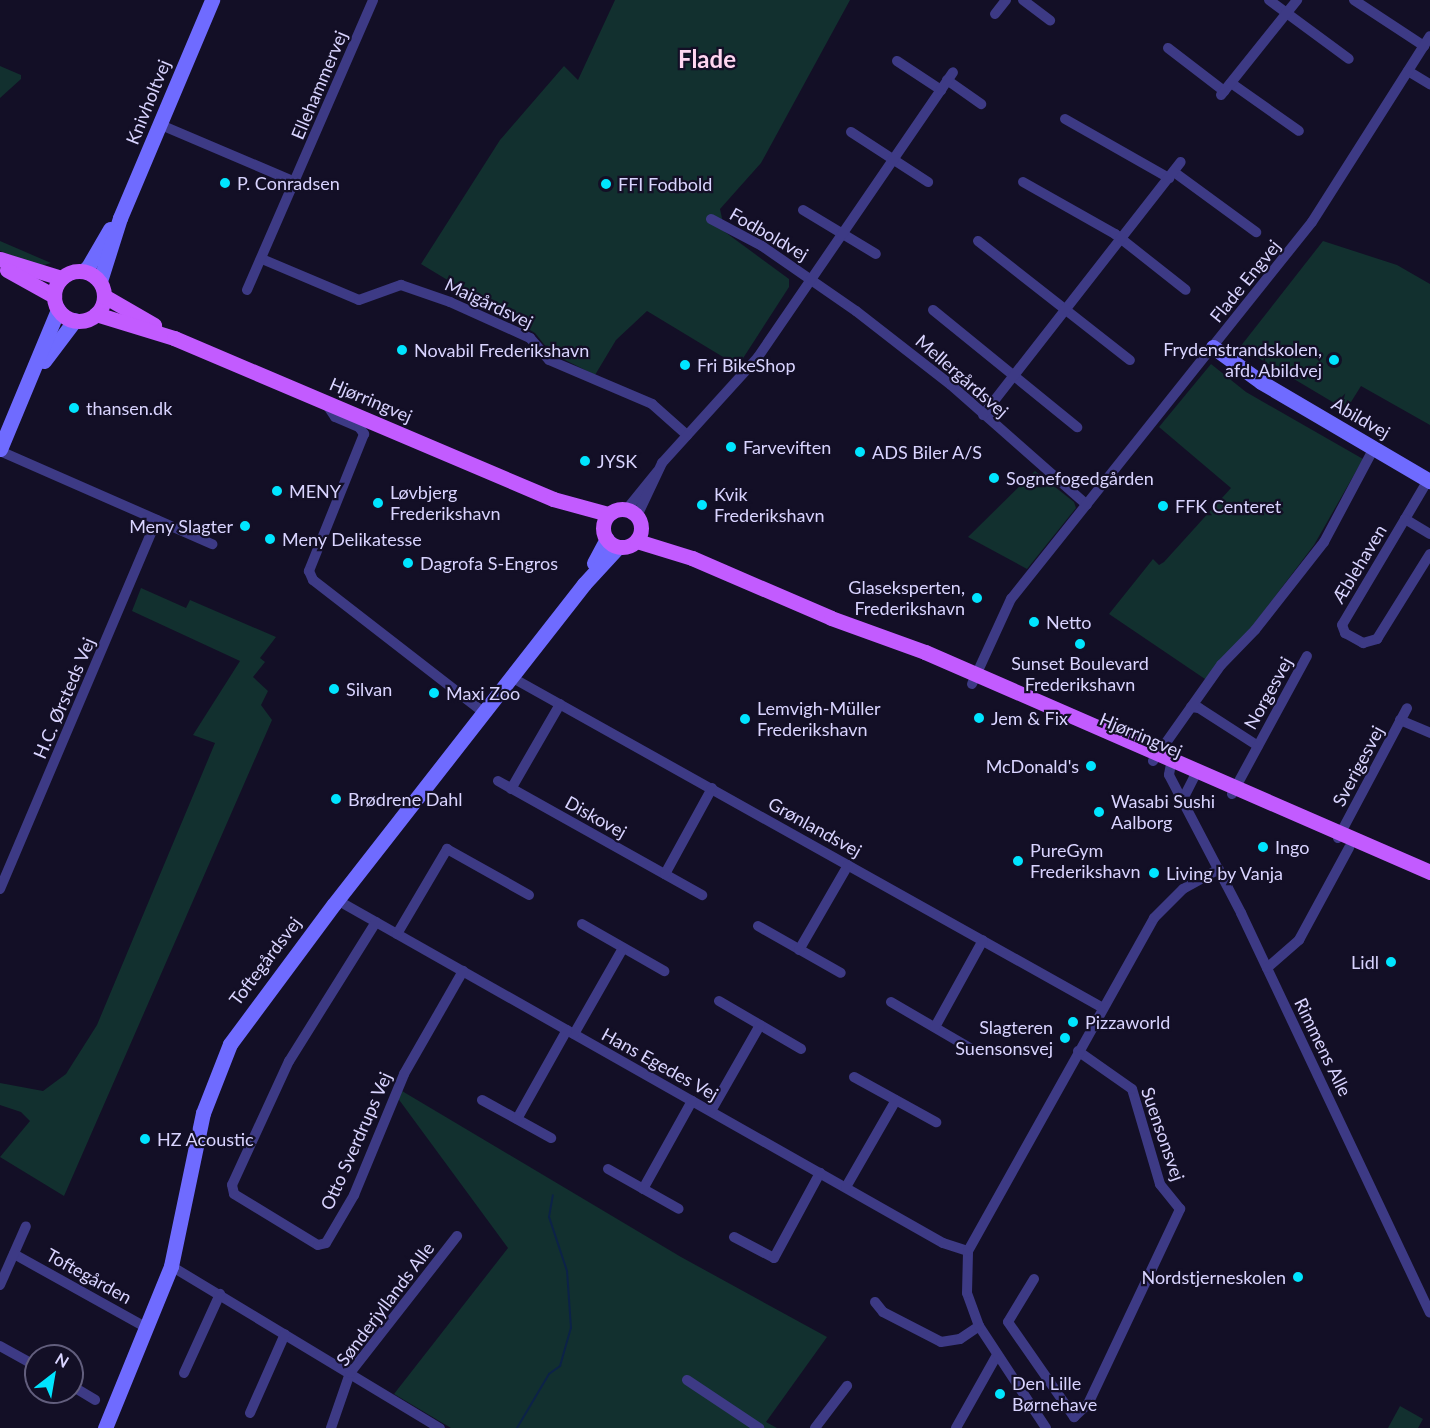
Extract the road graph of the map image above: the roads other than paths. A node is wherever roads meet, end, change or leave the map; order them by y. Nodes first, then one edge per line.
1 (212, 0) edge
2 (373, 0) edge
3 (1023, 0) edge
4 (1269, 0) edge
5 (1297, 0) edge
6 (1354, 0) edge
7 (1286, 14) junction
8 (1050, 20) dead end
9 (1430, 36) edge
10 (1424, 46) junction
11 (1168, 48) dead end
12 (1349, 59) dead end
13 (897, 60) dead end
14 (1408, 71) junction
15 (1430, 84) edge
16 (941, 90) junction
17 (1225, 90) junction
18 (981, 104) dead end
19 (1065, 119) dead end
20 (160, 125) junction
21 (1299, 131) dead end
22 (851, 132) dead end
23 (893, 159) junction
24 (1181, 162) dead end
25 (1172, 176) junction
26 (295, 182) junction
27 (928, 182) dead end
28 (1023, 182) dead end
29 (803, 210) dead end
30 (120, 218) junction
31 (711, 219) dead end
32 (1256, 232) dead end
33 (840, 235) junction
34 (1122, 239) junction
35 (978, 241) dead end
36 (876, 254) dead end
37 (262, 259) junction
38 (0, 260) edge
39 (0, 267) edge
40 (82, 271) junction
41 (810, 277) junction
42 (61, 278) junction
43 (102, 288) junction
44 (247, 290) dead end
45 (1186, 290) dead end
46 (56, 303) junction
47 (933, 310) dead end
48 (1066, 310) junction
49 (96, 315) junction
50 (75, 320) junction
51 (174, 338) junction
52 (1213, 347) junction
53 (1130, 360) dead end
54 (1014, 375) junction
55 (31, 377) junction
56 (325, 402) junction
57 (983, 415) junction
58 (1077, 427) dead end
59 (687, 435) junction
60 (1374, 448) junction
61 (0, 450) edge
62 (1429, 480) edge
63 (1087, 505) junction
64 (1406, 519) junction
65 (158, 520) junction
66 (636, 523) junction
67 (609, 532) junction
68 (1430, 534) edge
69 (212, 544) dead end
70 (1430, 554) edge
71 (1307, 656) dead end
72 (511, 677) junction
73 (974, 679) junction
74 (560, 704) junction
75 (1191, 706) junction
76 (1407, 708) dead end
77 (483, 712) junction
78 (1400, 720) junction
79 (1430, 733) edge
80 (1258, 746) junction
81 (1163, 760) junction
82 (1195, 774) junction
83 (498, 781) dead end
84 (712, 788) junction
85 (511, 789) junction
86 (1234, 790) junction
87 (1184, 797) junction
88 (1343, 839) junction
89 (848, 865) junction
90 (1219, 869) junction
91 (1425, 870) edge
92 (665, 874) junction
93 (0, 889) edge
94 (529, 895) dead end
95 (702, 895) dead end
96 (337, 900) junction
97 (376, 922) junction
98 (582, 924) dead end
99 (758, 926) dead end
100 (397, 934) junction
101 (983, 940) junction
102 (623, 948) junction
103 (799, 950) junction
104 (1267, 968) junction
105 (463, 971) junction
106 (664, 971) dead end
107 (841, 973) dead end
108 (719, 1001) dead end
109 (891, 1002) dead end
110 (1103, 1008) junction
111 (760, 1025) junction
112 (934, 1027) junction
113 (571, 1032) junction
114 (801, 1049) dead end
115 (975, 1051) dead end
116 (1078, 1051) junction
117 (854, 1077) dead end
118 (482, 1100) dead end
119 (896, 1100) junction
120 (692, 1101) junction
121 (711, 1112) junction
122 (517, 1119) junction
123 (936, 1122) dead end
124 (551, 1138) dead end
125 (608, 1169) dead end
126 (820, 1173) junction
127 (846, 1187) junction
128 (643, 1189) junction
129 (679, 1209) dead end
130 (26, 1226) dead end
131 (457, 1236) dead end
132 (734, 1237) dead end
133 (968, 1251) junction
134 (14, 1254) junction
135 (171, 1266) junction
136 (1034, 1279) dead end
137 (0, 1285) edge
138 (220, 1294) junction
139 (875, 1302) dead end
140 (1430, 1313) edge
141 (979, 1326) junction
142 (147, 1328) junction
143 (285, 1334) junction
144 (0, 1346) edge
145 (997, 1355) junction
146 (24, 1359) edge
147 (184, 1373) dead end
148 (350, 1373) junction
149 (687, 1380) dead end
150 (847, 1386) dead end
151 (84, 1393) edge
152 (95, 1400) dead end
153 (250, 1413) dead end
154 (105, 1428) edge
155 (331, 1428) edge
156 (440, 1428) edge
157 (759, 1428) edge
158 (814, 1428) edge
159 (956, 1428) edge
160 (1046, 1428) edge

1 - 20 street, Knivholtvej
2 - 26 street, Ellehammervej
3 - 8 street
4 - 7 street
5 - 7 street
6 - 10 street
7 - 12 street
7 - 17 street
9 - 10 street, Flade Engvej
10 - 14 street, Flade Engvej
11 - 17 street
13 - 16 street
14 - 15 street
14 - 52 street, Flade Engvej
16 - 18 street
16 - 23 street
17 - 21 street
19 - 25 street
20 - 26 street
20 - 30 street, Knivholtvej
22 - 23 street
23 - 27 street
23 - 33 street
24 - 25 street
25 - 32 street
25 - 34 street
26 - 37 street, Ellehammervej
28 - 34 street
29 - 33 street
30 - 40 street, Knivholtvej
30 - 43 street, Knivholtvej
31 - 41 street, Fodboldvej
33 - 36 street
33 - 41 street
34 - 45 street
34 - 48 street
35 - 48 street
37 - 44 street, Ellehammervej
37 - 59 street, Maigårdsvej
38 - 42 main road
39 - 46 main road
40 - 42 main road
40 - 43 main road
41 - 57 street, Mellergårdsvej
41 - 59 street
42 - 46 main road
43 - 49 main road
43 - 51 main road, Hjørringvej
46 - 50 main road
46 - 55 street
47 - 54 street
48 - 53 street
48 - 54 street
49 - 50 main road
49 - 51 main road, Hjørringvej
50 - 55 street
51 - 56 main road, Hjørringvej
52 - 60 street, Abildvej
52 - 63 street, Flade Engvej
54 - 57 street
54 - 58 street
55 - 61 street
56 - 67 main road, Hjørringvej
56 - 77 street
57 - 63 street, Mellergårdsvej
59 - 66 street
60 - 62 street, Abildvej
60 - 75 street
61 - 65 street
62 - 64 street, Æblehaven
63 - 73 street, Flade Engvej
64 - 68 street, Æblehaven
64 - 70 street, Æblehaven
65 - 69 street
65 - 93 street, H.C. Ørsteds Vej
66 - 67 main road
66 - 67 main road
66 - 73 main road, Hjørringvej
67 - 72 street, Toftegårdsvej
71 - 80 street, Norgesvej
72 - 74 street, Grønlandsvej
72 - 77 street, Toftegårdsvej
73 - 81 main road, Hjørringvej
74 - 84 street, Grønlandsvej
74 - 85 street
75 - 80 street, Norgesvej
75 - 81 street
76 - 78 street, Sverigesvej
77 - 96 street, Toftegårdsvej
78 - 79 street
78 - 88 street, Sverigesvej
80 - 86 street, Norgesvej
81 - 82 main road, Hjørringvej
81 - 87 street, Rimmens Alle
82 - 86 main road, Hjørringvej
82 - 87 street
83 - 85 street, Diskovej
84 - 89 street, Grønlandsvej
84 - 92 street
85 - 92 street, Diskovej
86 - 88 main road, Hjørringvej
87 - 90 street, Rimmens Alle
88 - 91 main road, Hjørringvej
88 - 104 street, Sverigesvej
89 - 101 street, Grønlandsvej
89 - 103 street
90 - 104 street, Rimmens Alle
90 - 110 street
92 - 95 street, Diskovej
94 - 100 street
96 - 97 street, Hans Egedes Vej
96 - 135 street, Toftegårdsvej
97 - 100 street, Hans Egedes Vej
97 - 105 street, Otto Sverdrups Vej
98 - 102 street
99 - 103 street
100 - 105 street, Hans Egedes Vej
101 - 110 street, Grønlandsvej
101 - 112 street
102 - 106 street
102 - 113 street
103 - 107 street
104 - 140 street, Rimmens Alle
105 - 113 street, Hans Egedes Vej
108 - 111 street
109 - 112 street
110 - 116 street
111 - 114 street
111 - 121 street
112 - 115 street
113 - 120 street, Hans Egedes Vej
113 - 122 street
116 - 133 street
116 - 136 street, Suensonsvej
117 - 119 street
118 - 122 street
119 - 123 street
119 - 127 street
120 - 121 street, Hans Egedes Vej
120 - 128 street
121 - 126 street, Hans Egedes Vej
122 - 124 street
125 - 128 street
126 - 127 street, Hans Egedes Vej
126 - 132 street
127 - 133 street, Hans Egedes Vej
128 - 129 street
130 - 134 street
131 - 148 street, Sønderjyllands Alle
133 - 141 street
134 - 137 street
134 - 142 street, Toftegården
135 - 138 street
135 - 142 street, Toftegårdsvej
138 - 143 street
138 - 147 street
139 - 141 street
141 - 145 street
142 - 154 street, Toftegårdsvej
143 - 148 street
143 - 153 street
144 - 146 street
145 - 159 street
145 - 160 street
148 - 155 street, Sønderjyllands Alle
148 - 156 street
149 - 157 street
150 - 158 street
151 - 152 street

